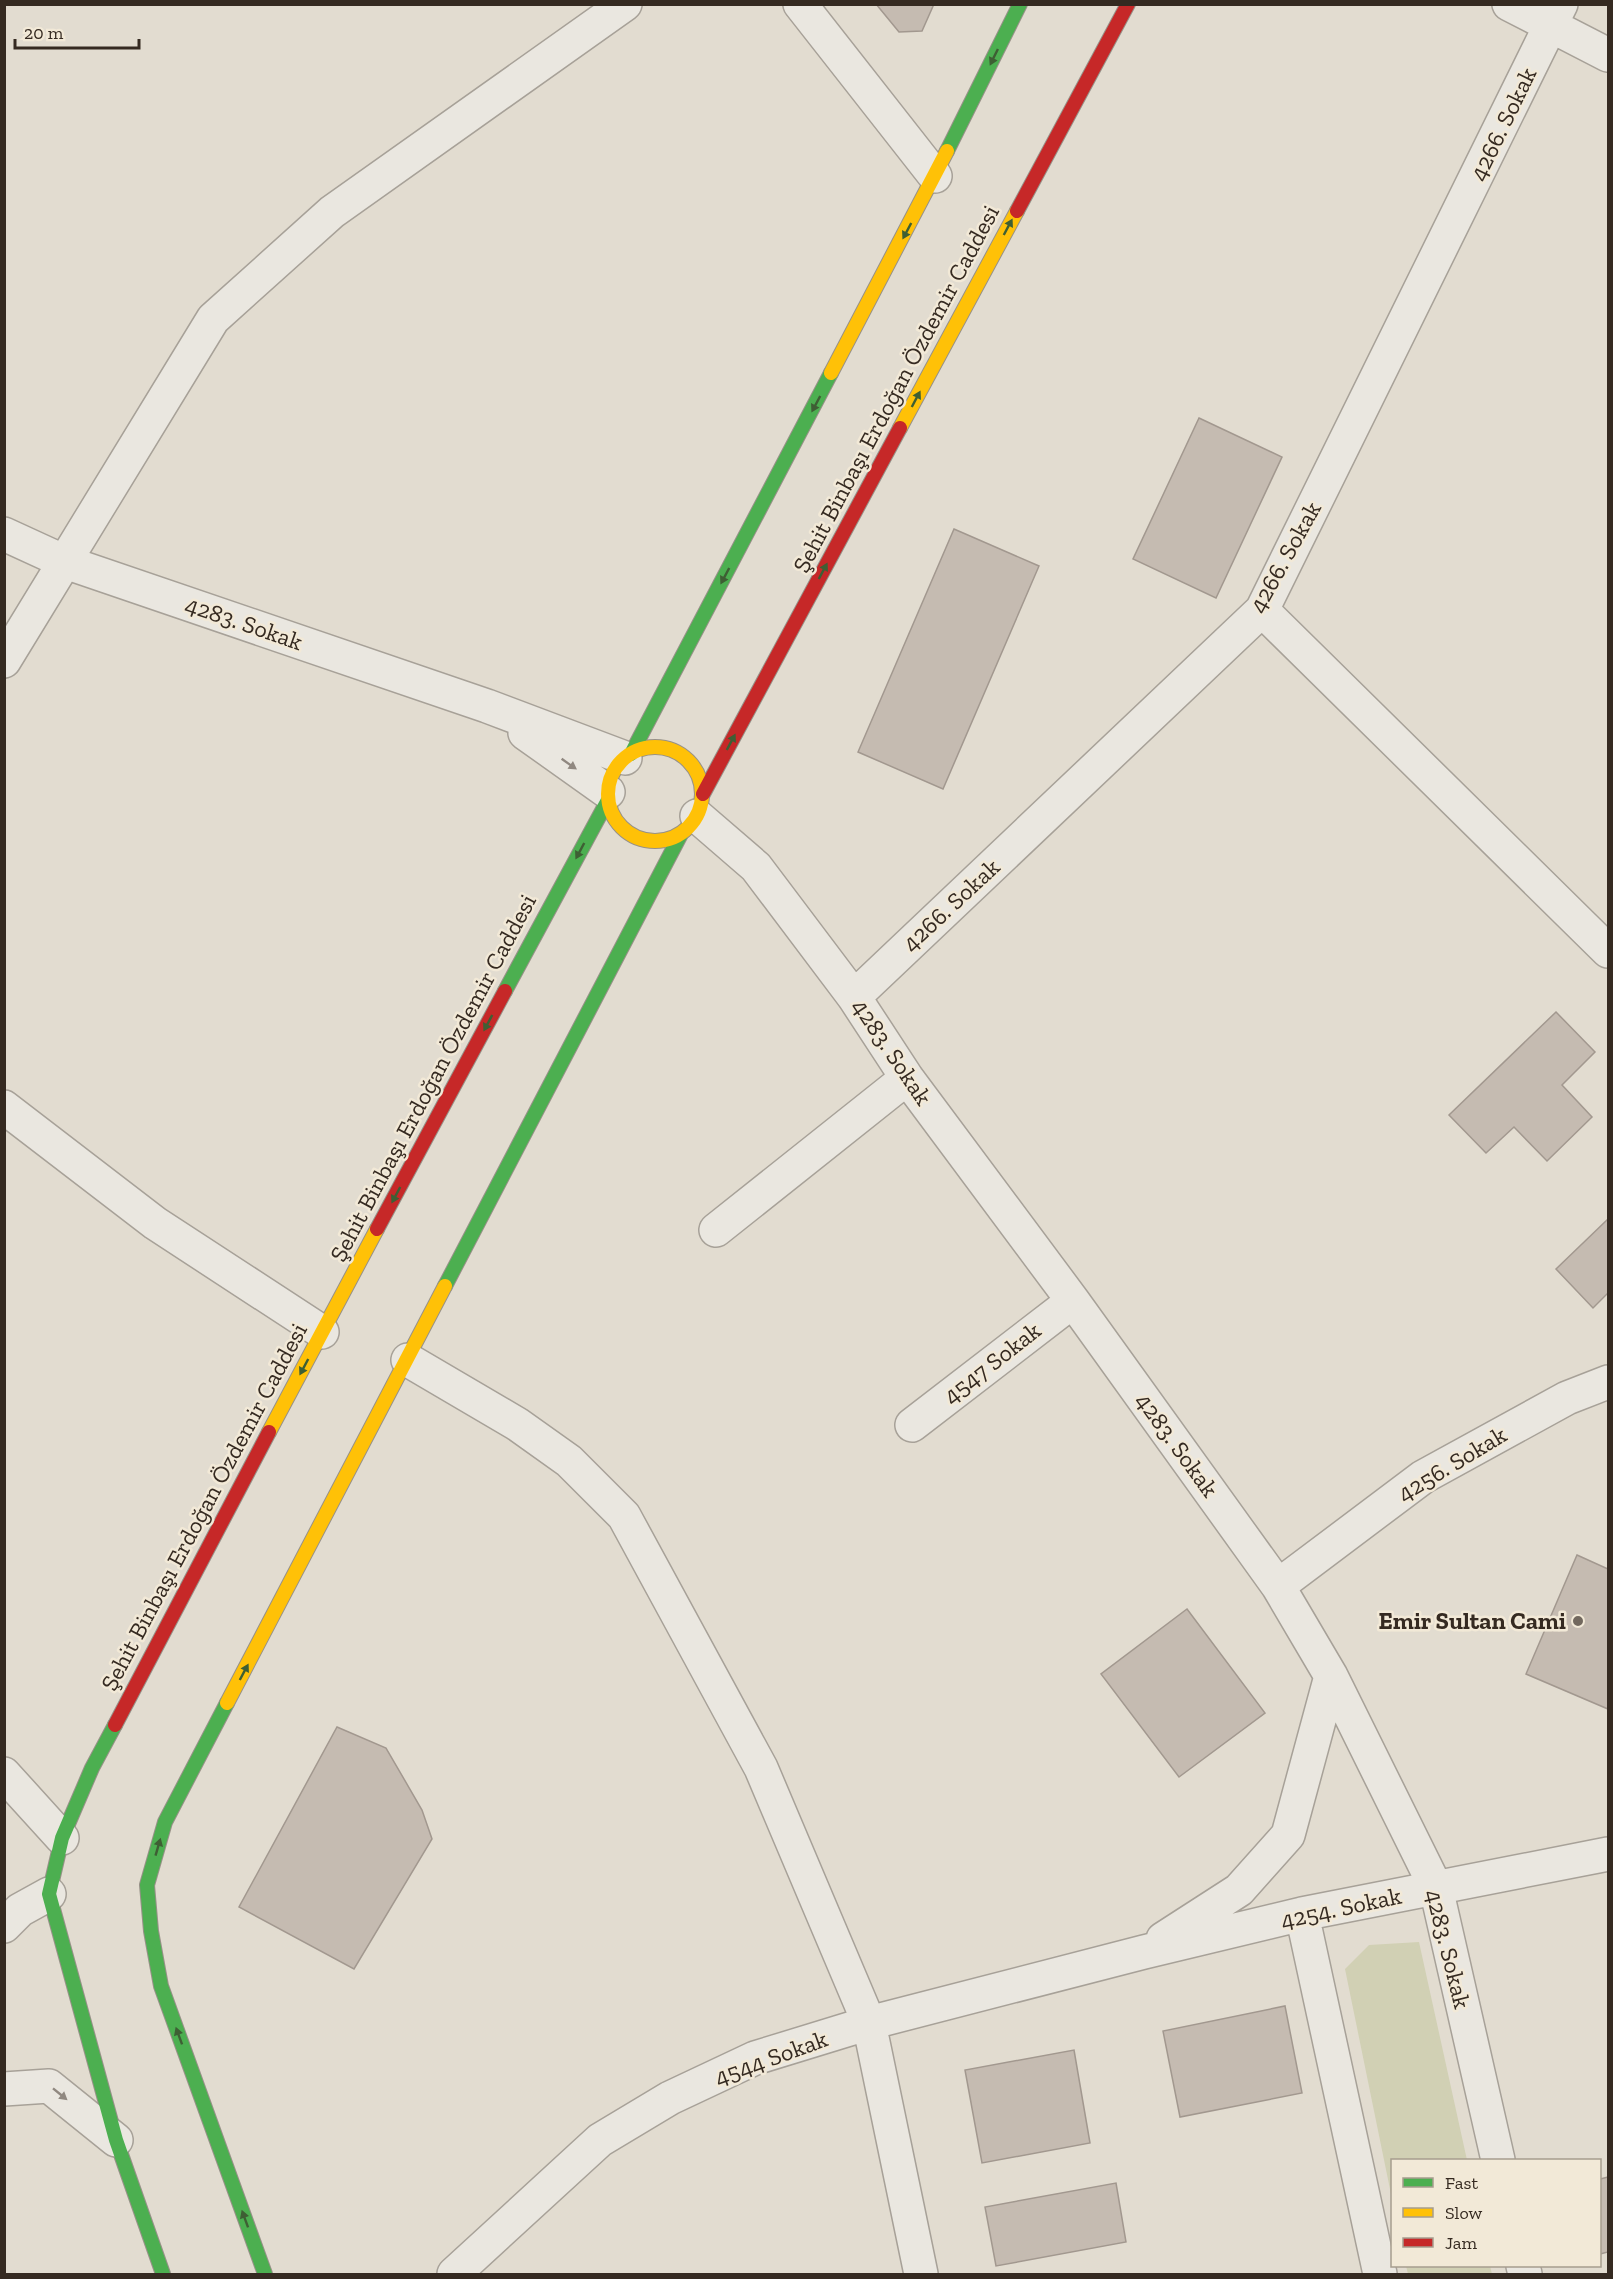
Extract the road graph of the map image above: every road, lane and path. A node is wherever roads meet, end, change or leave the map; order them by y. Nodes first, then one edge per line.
1 (626, 4) edge
2 (800, 4) edge
3 (1020, 4) edge
4 (1128, 4) edge
5 (1509, 4) edge
6 (1557, 16) edge
7 (1608, 55) edge
8 (936, 176) junction
9 (4, 534) edge
10 (65, 562) junction
11 (1262, 610) junction
12 (4, 661) edge
13 (487, 706) junction
14 (628, 756) junction
15 (608, 796) junction
16 (694, 815) junction
17 (1608, 951) edge
18 (854, 996) junction
19 (907, 1078) junction
20 (4, 1107) edge
21 (716, 1230) dead end
22 (1073, 1301) junction
23 (322, 1332) junction
24 (408, 1360) junction
25 (1608, 1382) edge
26 (912, 1425) dead end
27 (1278, 1586) junction
28 (1331, 1676) junction
29 (4, 1774) edge
30 (62, 1838) junction
31 (1608, 1854) edge
32 (1436, 1888) junction
33 (49, 1894) junction
34 (1302, 1914) junction
35 (4, 1926) edge
36 (1144, 1952) junction
37 (869, 2023) junction
38 (4, 2089) edge
39 (116, 2140) junction
40 (1498, 2159) edge
41 (163, 2274) edge
42 (265, 2274) edge
43 (454, 2274) edge
44 (921, 2274) edge
45 (1380, 2274) edge

1 - 10 street
2 - 8 street
3 -> 8 main road
16 -> 4 main road, Şehit Binbaşı Erdoğan Özdemir Caddesi
5 - 6 street
6 - 7 street
6 - 11 street, 4266. Sokak
8 -> 14 main road
9 - 10 street, 4283. Sokak
10 - 12 street
10 - 13 street, 4283. Sokak
11 - 17 street
11 - 18 street, 4266. Sokak
13 - 14 street, 4283. Sokak
13 -> 15 street, 4283. Sokak
14 - 15 main road
14 - 16 main road
15 - 16 main road
15 -> 23 main road, Şehit Binbaşı Erdoğan Özdemir Caddesi
16 - 18 street, 4283. Sokak
16 - 24 main road, Şehit Binbaşı Erdoğan Özdemir Caddesi
18 - 19 street, 4283. Sokak
19 - 21 street
19 - 22 street, 4283. Sokak
20 - 23 street
22 - 26 street, 4547 Sokak
22 - 27 street, 4283. Sokak
23 -> 30 main road, Şehit Binbaşı Erdoğan Özdemir Caddesi
24 - 37 street
42 -> 24 main road, Şehit Binbaşı Erdoğan Özdemir Caddesi
25 - 27 street, 4256. Sokak
27 - 28 street, 4283. Sokak
28 - 32 street, 4283. Sokak
28 - 36 street
29 - 30 street
30 - 33 main road, Şehit Binbaşı Erdoğan Özdemir Caddesi
31 - 32 street, 4254. Sokak
32 - 34 street, 4254. Sokak
32 - 40 street, 4283. Sokak
33 - 35 street
33 - 39 main road, Şehit Binbaşı Erdoğan Özdemir Caddesi
34 - 36 street, 4254. Sokak
34 - 45 street
36 - 37 street, 4544 Sokak
37 - 43 street, 4544 Sokak
37 - 44 street
38 -> 39 street
39 - 41 main road, Şehit Binbaşı Erdoğan Özdemir Caddesi

